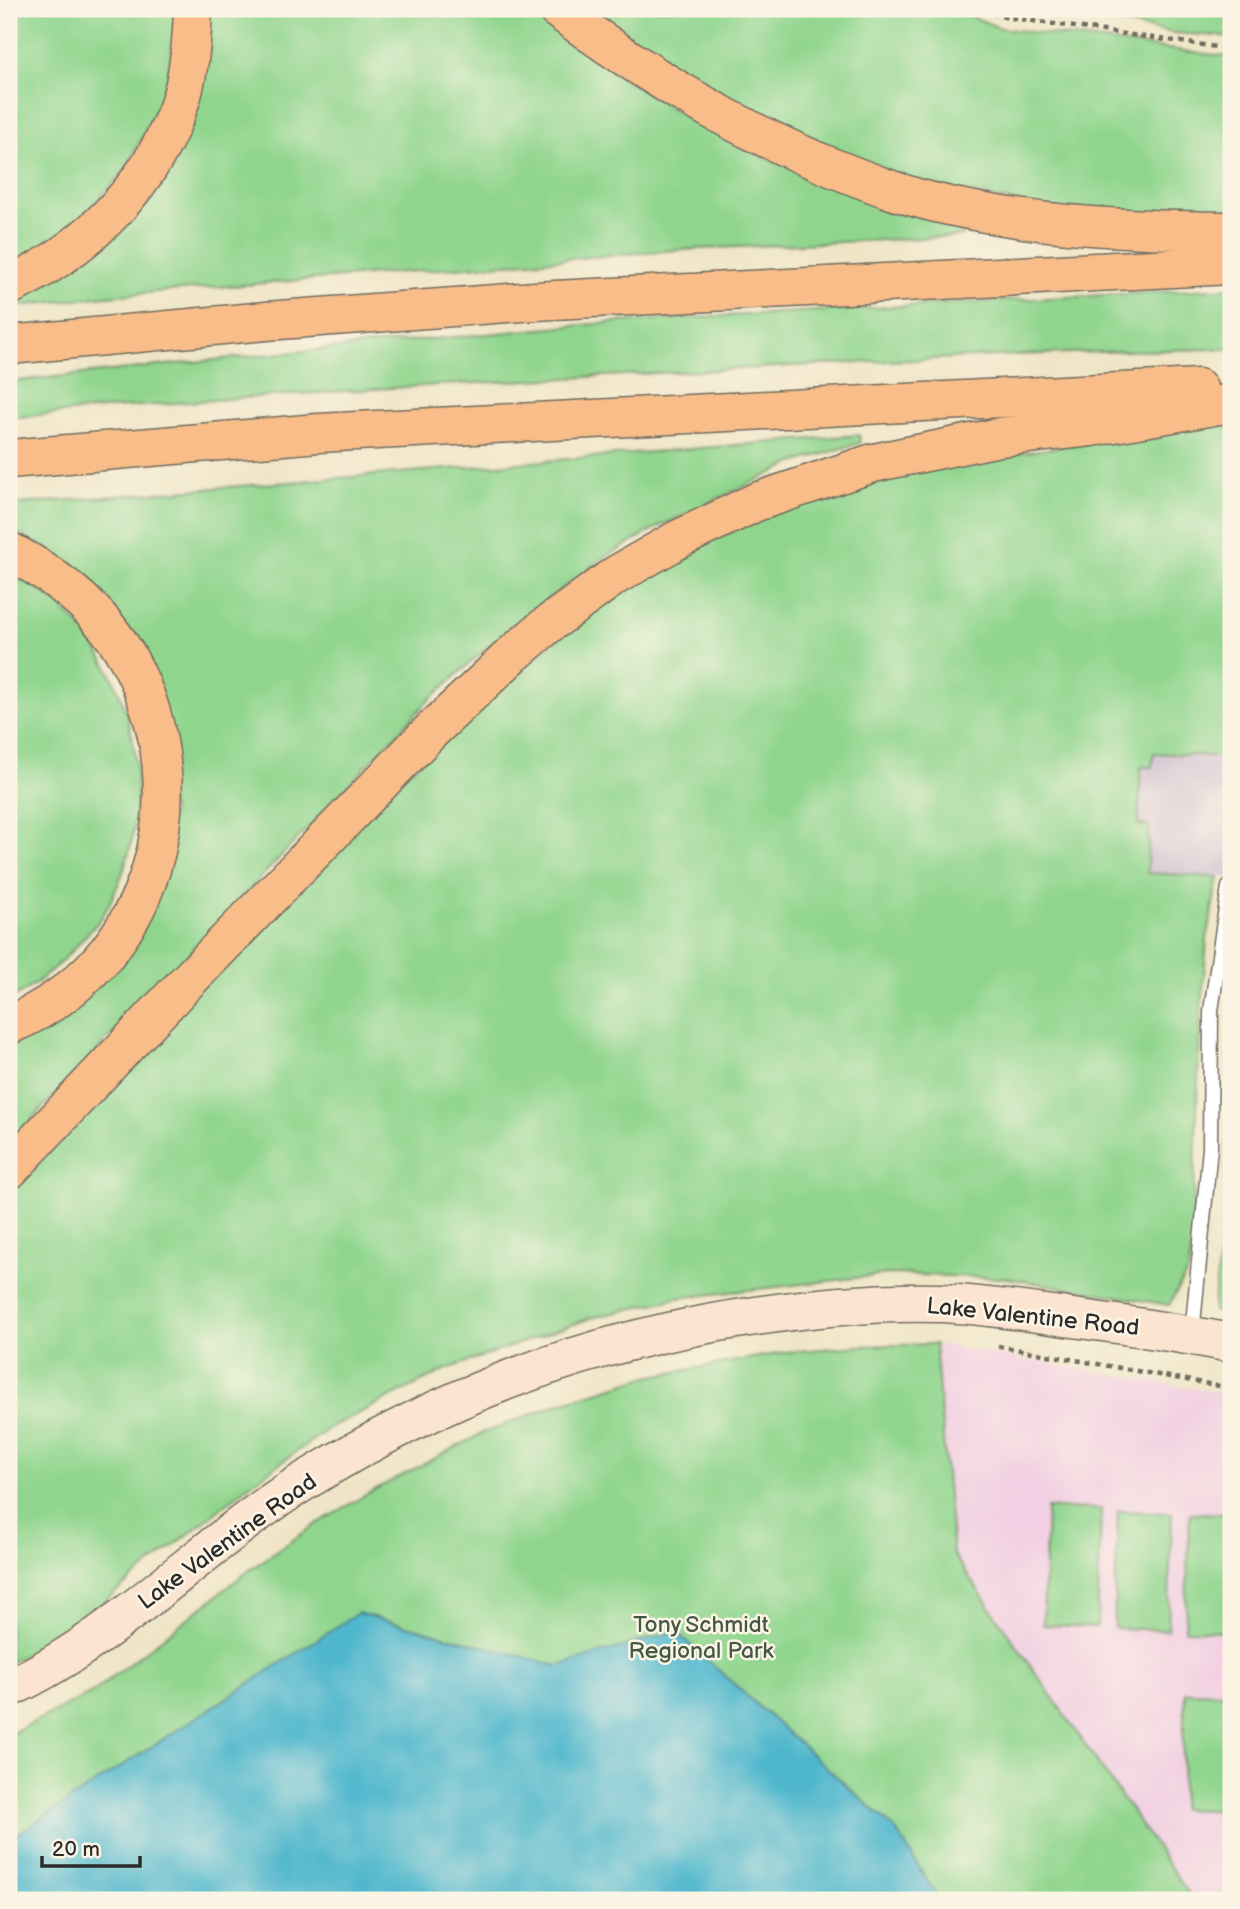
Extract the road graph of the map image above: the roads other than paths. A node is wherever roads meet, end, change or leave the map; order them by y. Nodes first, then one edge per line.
1 (193, 9) edge
2 (557, 9) edge
3 (1231, 231) edge
4 (1231, 265) edge
5 (9, 286) edge
6 (9, 345) edge
7 (1231, 386) edge
8 (1231, 403) edge
9 (9, 459) edge
10 (9, 551) edge
11 (1229, 887) dead end
12 (9, 1025) edge
13 (9, 1170) edge
14 (1192, 1335) junction
15 (1231, 1343) edge
16 (9, 1688) edge

1 - 5 highway
2 - 3 highway
4 - 6 highway
7 - 9 highway
8 - 13 highway
10 - 12 highway
11 - 14 lane
14 - 15 street, Lake Valentine Road
14 - 16 street, Lake Valentine Road

